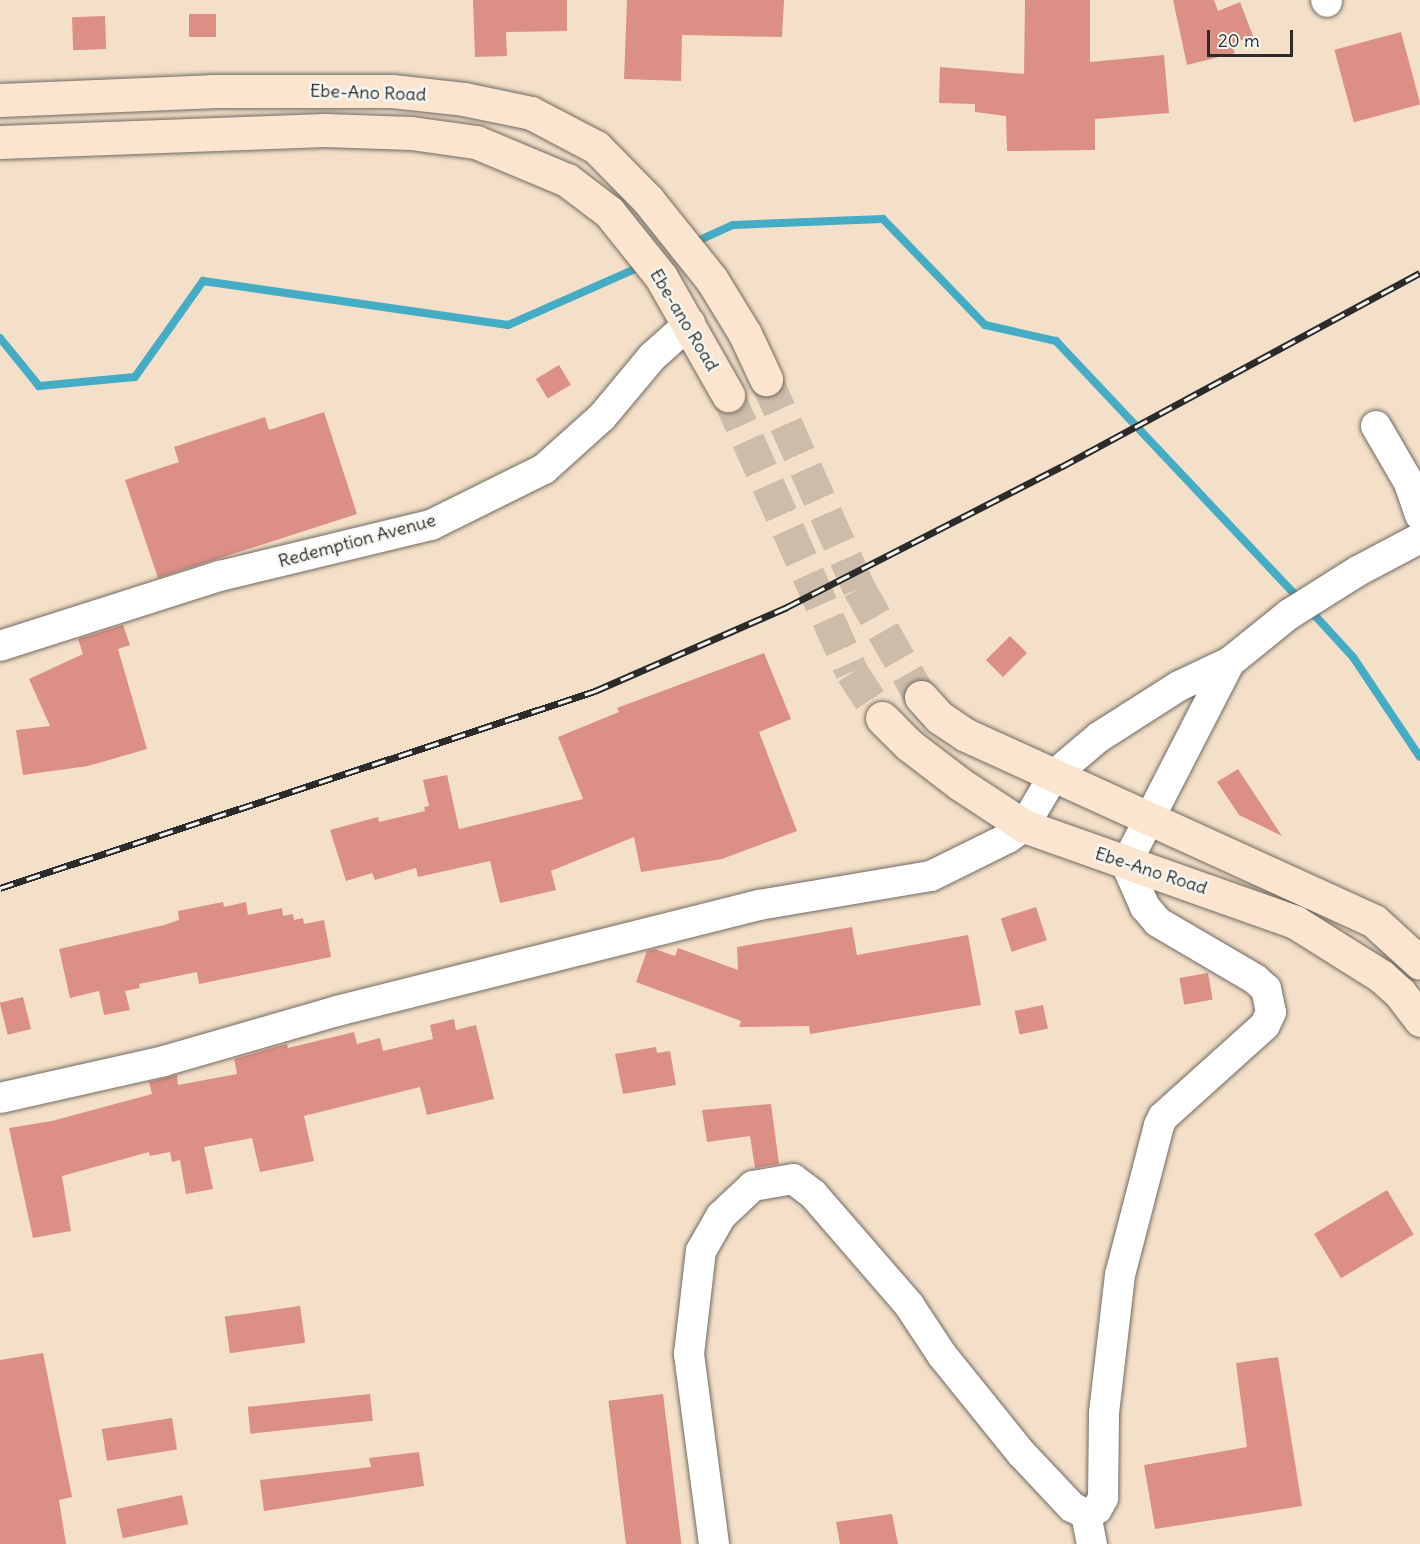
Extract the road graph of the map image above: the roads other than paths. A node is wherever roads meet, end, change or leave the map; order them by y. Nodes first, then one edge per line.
1 (0, 100) edge
2 (0, 142) edge
3 (690, 323) junction
4 (766, 379) tunnel mouth
5 (728, 395) tunnel mouth
6 (1376, 426) dead end
7 (1420, 515) edge
8 (1420, 538) edge
9 (0, 646) edge
10 (1230, 662) junction
11 (921, 697) tunnel mouth
12 (882, 718) tunnel mouth
13 (1054, 775) junction
14 (1150, 818) junction
15 (1024, 826) junction
16 (1126, 864) junction
17 (1420, 963) edge
18 (1420, 1020) edge
19 (0, 1098) edge
20 (1086, 1514) junction
21 (714, 1544) edge
22 (1092, 1544) edge

1 - 4 main road, Ebe-Ano Road
2 - 3 main road, Ebe-ano Road
3 - 5 main road, Ebe-ano Road
3 - 9 street, Redemption Avenue
6 - 7 street
8 - 10 street
10 - 13 street
10 - 14 street
11 - 13 main road
12 - 15 main road, Ebe-Ano Road
13 - 14 main road
13 - 15 street
14 - 16 street
14 - 17 main road
15 - 16 main road, Ebe-Ano Road
15 - 19 street
16 - 18 main road, Ebe-Ano Road
16 - 20 street
20 - 21 street
20 - 22 street

